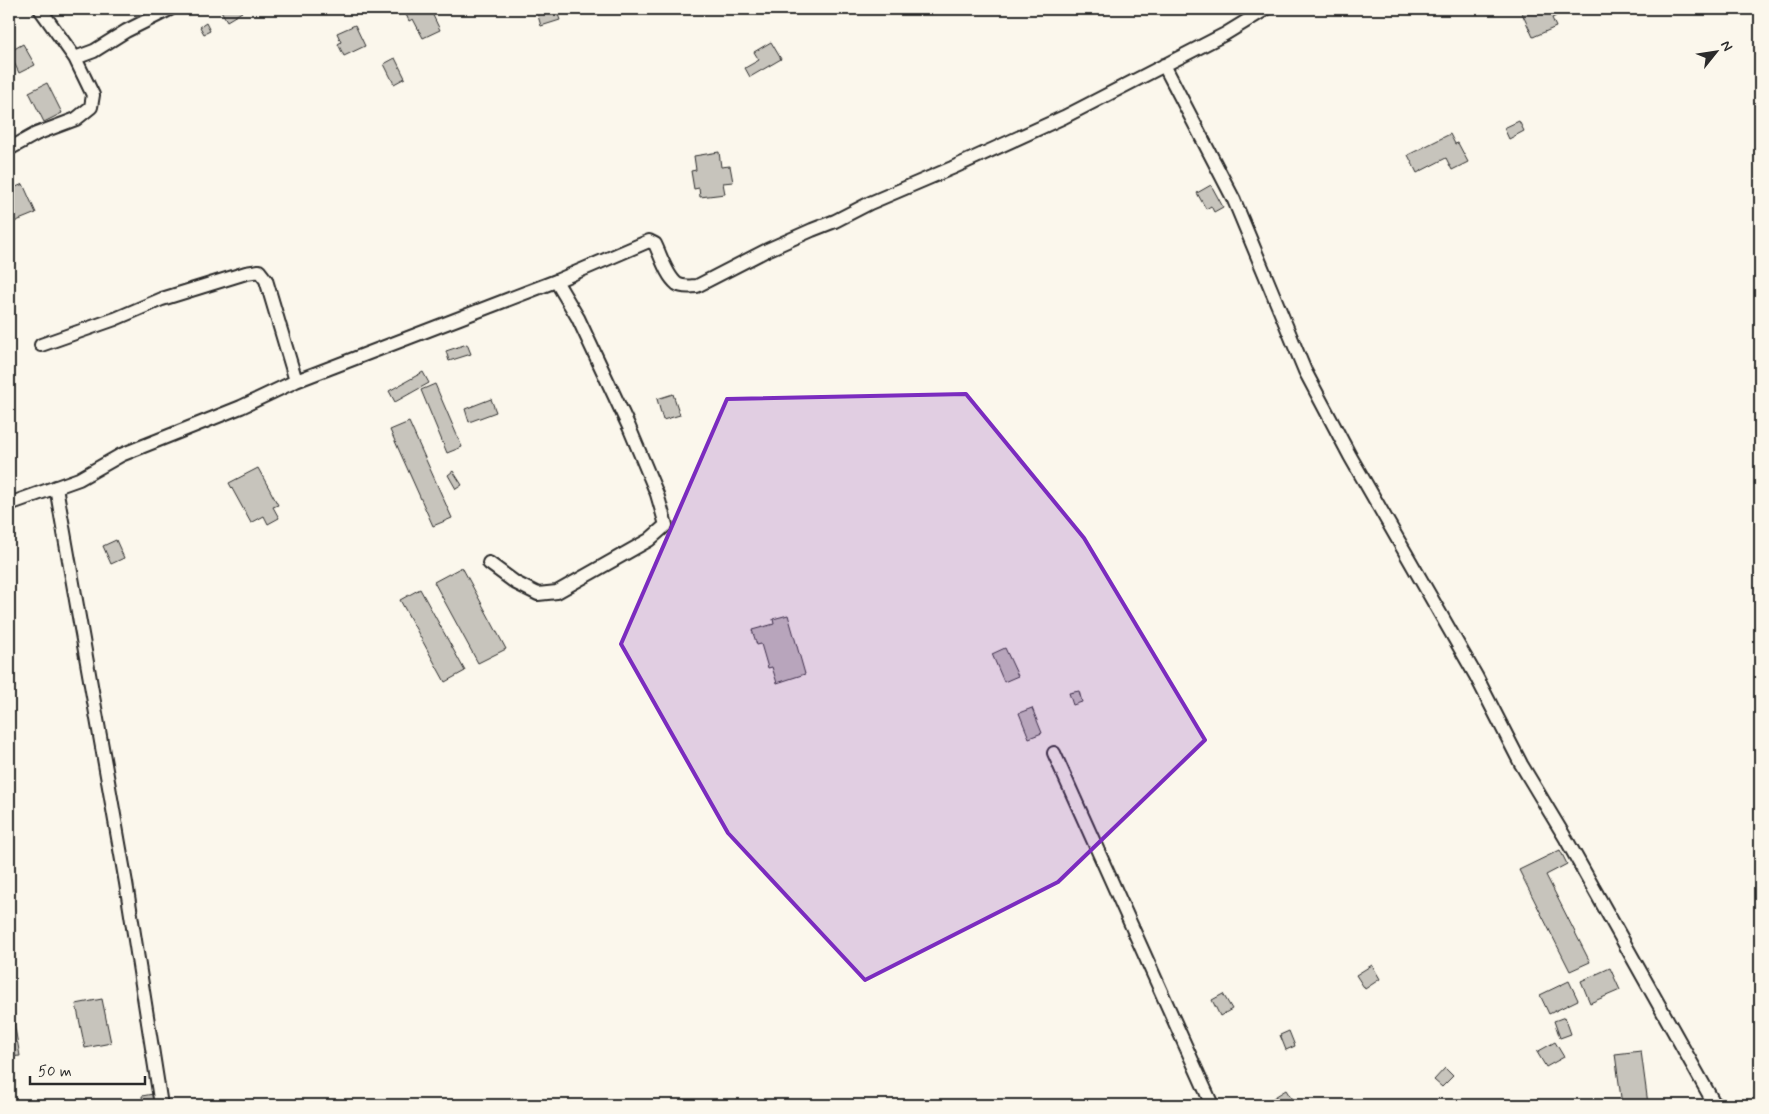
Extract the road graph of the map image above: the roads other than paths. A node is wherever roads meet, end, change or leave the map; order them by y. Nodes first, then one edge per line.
1 (40, 9) edge
2 (170, 9) edge
3 (1266, 9) edge
4 (75, 58) junction
5 (1164, 65) junction
6 (9, 149) edge
7 (556, 281) junction
8 (41, 346) dead end
9 (296, 381) junction
10 (56, 488) junction
11 (9, 504) edge
12 (490, 563) dead end
13 (1054, 753) dead end
14 (162, 1105) edge
15 (1212, 1105) edge
16 (1714, 1105) edge

1 - 4 street
2 - 4 street
3 - 5 street
4 - 6 street
5 - 7 street
5 - 16 street
7 - 9 street
7 - 12 street
8 - 9 street
9 - 10 street
10 - 11 street
10 - 14 street
13 - 15 street

